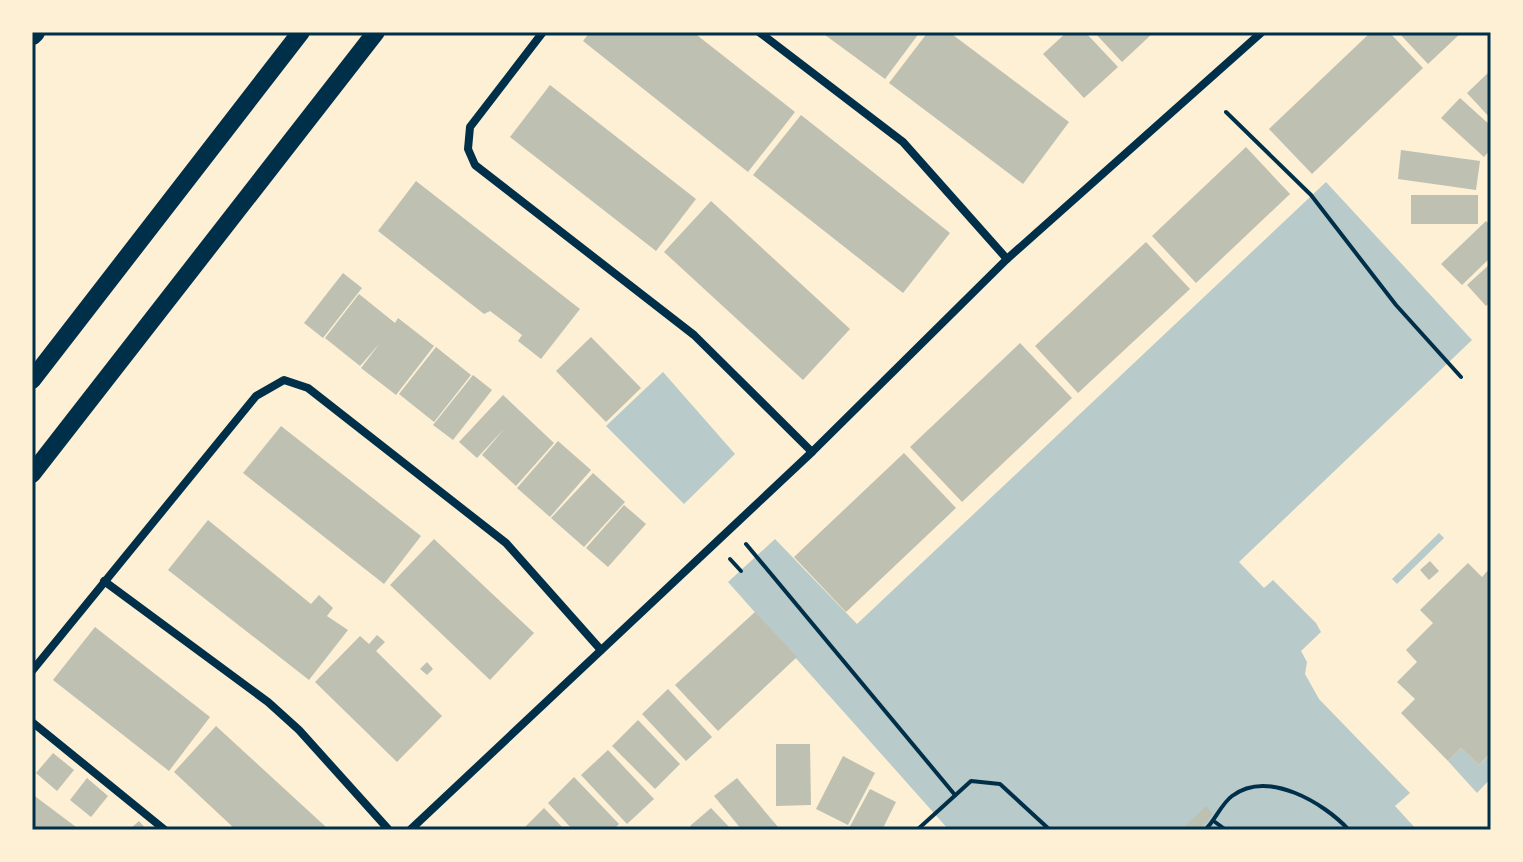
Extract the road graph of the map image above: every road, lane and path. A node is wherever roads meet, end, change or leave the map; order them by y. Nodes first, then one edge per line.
1 (301, 32) edge
2 (376, 32) edge
3 (543, 32) edge
4 (759, 32) edge
5 (1262, 32) edge
6 (1226, 112) dead end
7 (1007, 259) junction
8 (1461, 377) dead end
9 (32, 380) edge
10 (812, 452) junction
11 (32, 474) edge
12 (746, 544) dead end
13 (730, 559) dead end
14 (741, 571) dead end
15 (104, 581) junction
16 (601, 650) junction
17 (32, 671) edge
18 (32, 722) edge
19 (955, 795) junction
20 (1215, 821) junction
21 (165, 830) edge
22 (389, 830) edge
23 (410, 830) edge
24 (917, 830) edge
25 (1050, 830) edge
26 (1205, 830) edge
27 (1226, 830) edge
28 (1349, 830) edge

1 - 9 main road
2 - 11 main road
3 - 10 street
4 - 7 street
5 - 7 street
6 - 8 path
7 - 10 street
10 - 16 street
12 - 19 path
13 - 14 path
15 - 16 street
15 - 17 street
15 - 22 street
16 - 23 street
18 - 21 street
19 - 24 path
19 - 25 path
20 - 26 path
20 - 27 path
20 - 28 path

